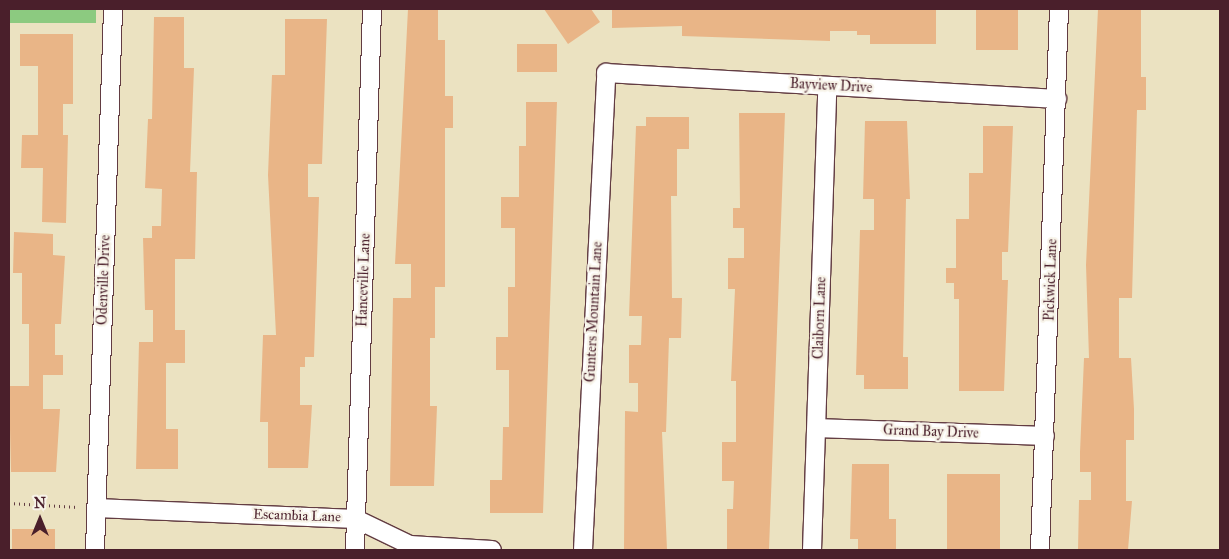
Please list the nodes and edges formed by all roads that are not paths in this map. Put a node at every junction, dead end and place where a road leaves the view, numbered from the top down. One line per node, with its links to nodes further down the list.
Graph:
1 (113, 9): 9 (street, Odenville Drive)
2 (372, 9): 10 (street, Hanceville Lane)
3 (1059, 9): 6 (street, Pickwick Lane)
4 (606, 73): 5 (street, Bayview Drive); 14 (street, Gunters Mountain Lane)
5 (827, 86): 6 (street, Bayview Drive); 7 (street, Claiborn Lane)
6 (1057, 99): 8 (street, Pickwick Lane)
7 (817, 428): 8 (street, Grand Bay Drive); 15 (street, Claiborn Lane)
8 (1046, 436): 16 (street, Pickwick Lane)
9 (96, 508): 10 (street, Escambia Lane); 11 (street, Odenville Drive)
10 (356, 519): 12 (street, Hanceville Lane); 13 (street, Escambia Lane)
11 (95, 550)
12 (355, 550)
13 (492, 550)
14 (583, 550)
15 (812, 550)
16 (1040, 550)

